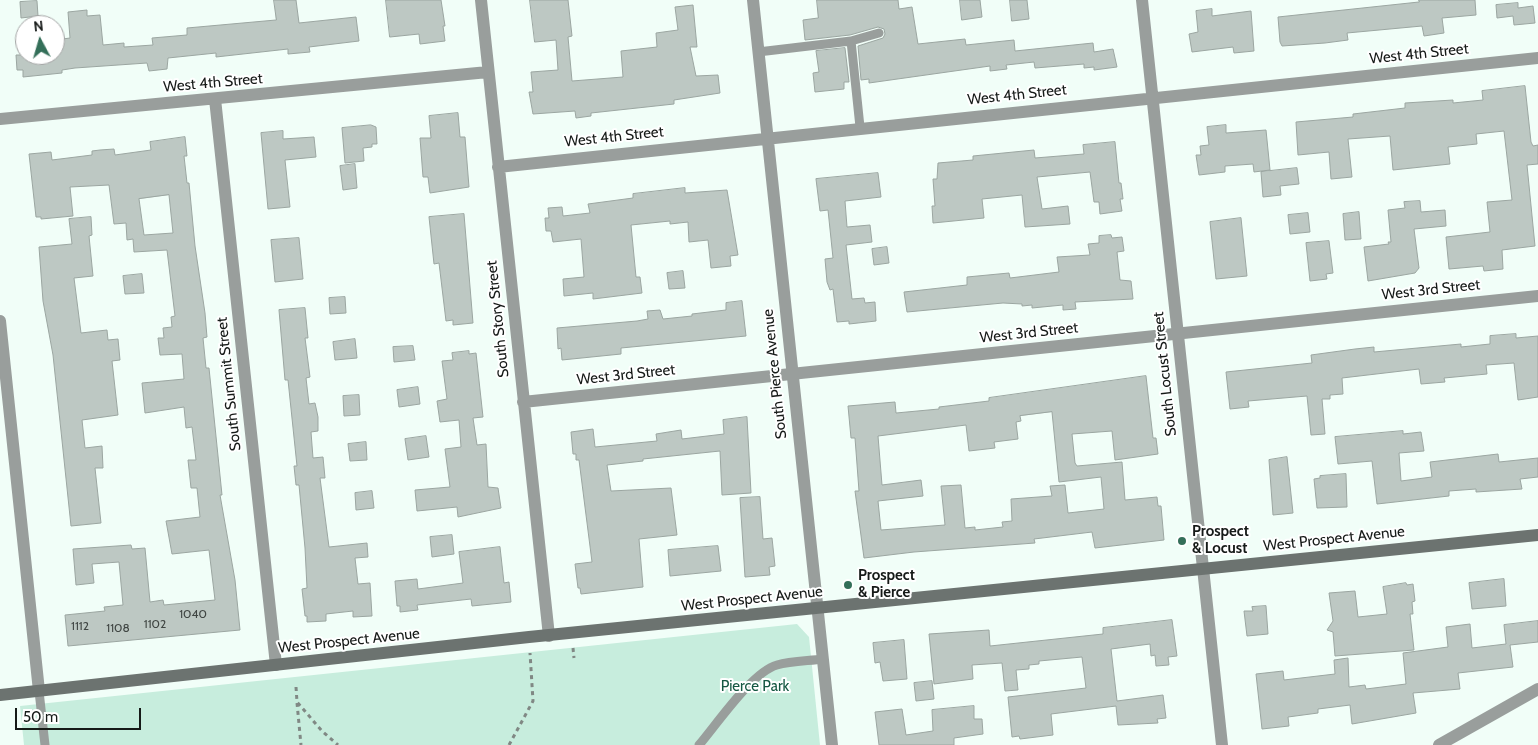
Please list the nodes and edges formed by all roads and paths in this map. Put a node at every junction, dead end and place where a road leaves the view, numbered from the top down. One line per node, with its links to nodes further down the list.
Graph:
1 (481, 0): 8 (street, South Story Street)
2 (753, 0): 6 (street, South Pierce Avenue)
3 (1142, 0): 9 (street, South Locust Street)
4 (879, 33): 5 (lane)
5 (851, 41): 6 (lane); 12 (lane)
6 (758, 52): 13 (street, South Pierce Avenue)
7 (1538, 58): 9 (street, West 4th Street)
8 (488, 72): 10 (street, West 4th Street); 14 (street, South Story Street)
9 (1153, 98): 12 (street, West 4th Street); 17 (street, South Locust Street)
10 (216, 99): 11 (street, West 4th Street); 28 (street, South Summit Street)
11 (0, 119)
12 (860, 127): 13 (street, West 4th Street)
13 (767, 137): 14 (street, West 4th Street); 18 (street, South Pierce Avenue)
14 (498, 166): 19 (street, South Story Street)
15 (1538, 296): 17 (street, West 3rd Street)
16 (0, 320): 31 (street)
17 (1177, 333): 18 (street, West 3rd Street); 21 (street, South Locust Street)
18 (792, 374): 19 (street, West 3rd Street); 22 (street, South Pierce Avenue)
19 (523, 402): 23 (street, South Story Street)
20 (1538, 534): 21 (main road, West Prospect Avenue)
21 (1203, 568): 22 (main road, West Prospect Avenue); 40 (street, South Locust Street)
22 (818, 609): 23 (main road, West Prospect Avenue); 27 (street, South Pierce Avenue)
23 (549, 636): 28 (main road, West Prospect Avenue)
24 (573, 648): 26 (path)
25 (530, 653): 37 (path)
26 (574, 658)
27 (823, 659): 38 (lane); 39 (street, South Pierce Avenue)
28 (276, 665): 31 (main road, West Prospect Avenue)
29 (296, 687): 33 (path)
30 (1538, 689): 41 (street)
31 (39, 691): 32 (main road, West Prospect Avenue); 34 (lane)
32 (0, 695)
33 (297, 702): 35 (path); 36 (path)
34 (45, 745)
35 (301, 745)
36 (338, 745)
37 (509, 745)
38 (699, 745)
39 (832, 745)
40 (1222, 745)
41 (1439, 745)

